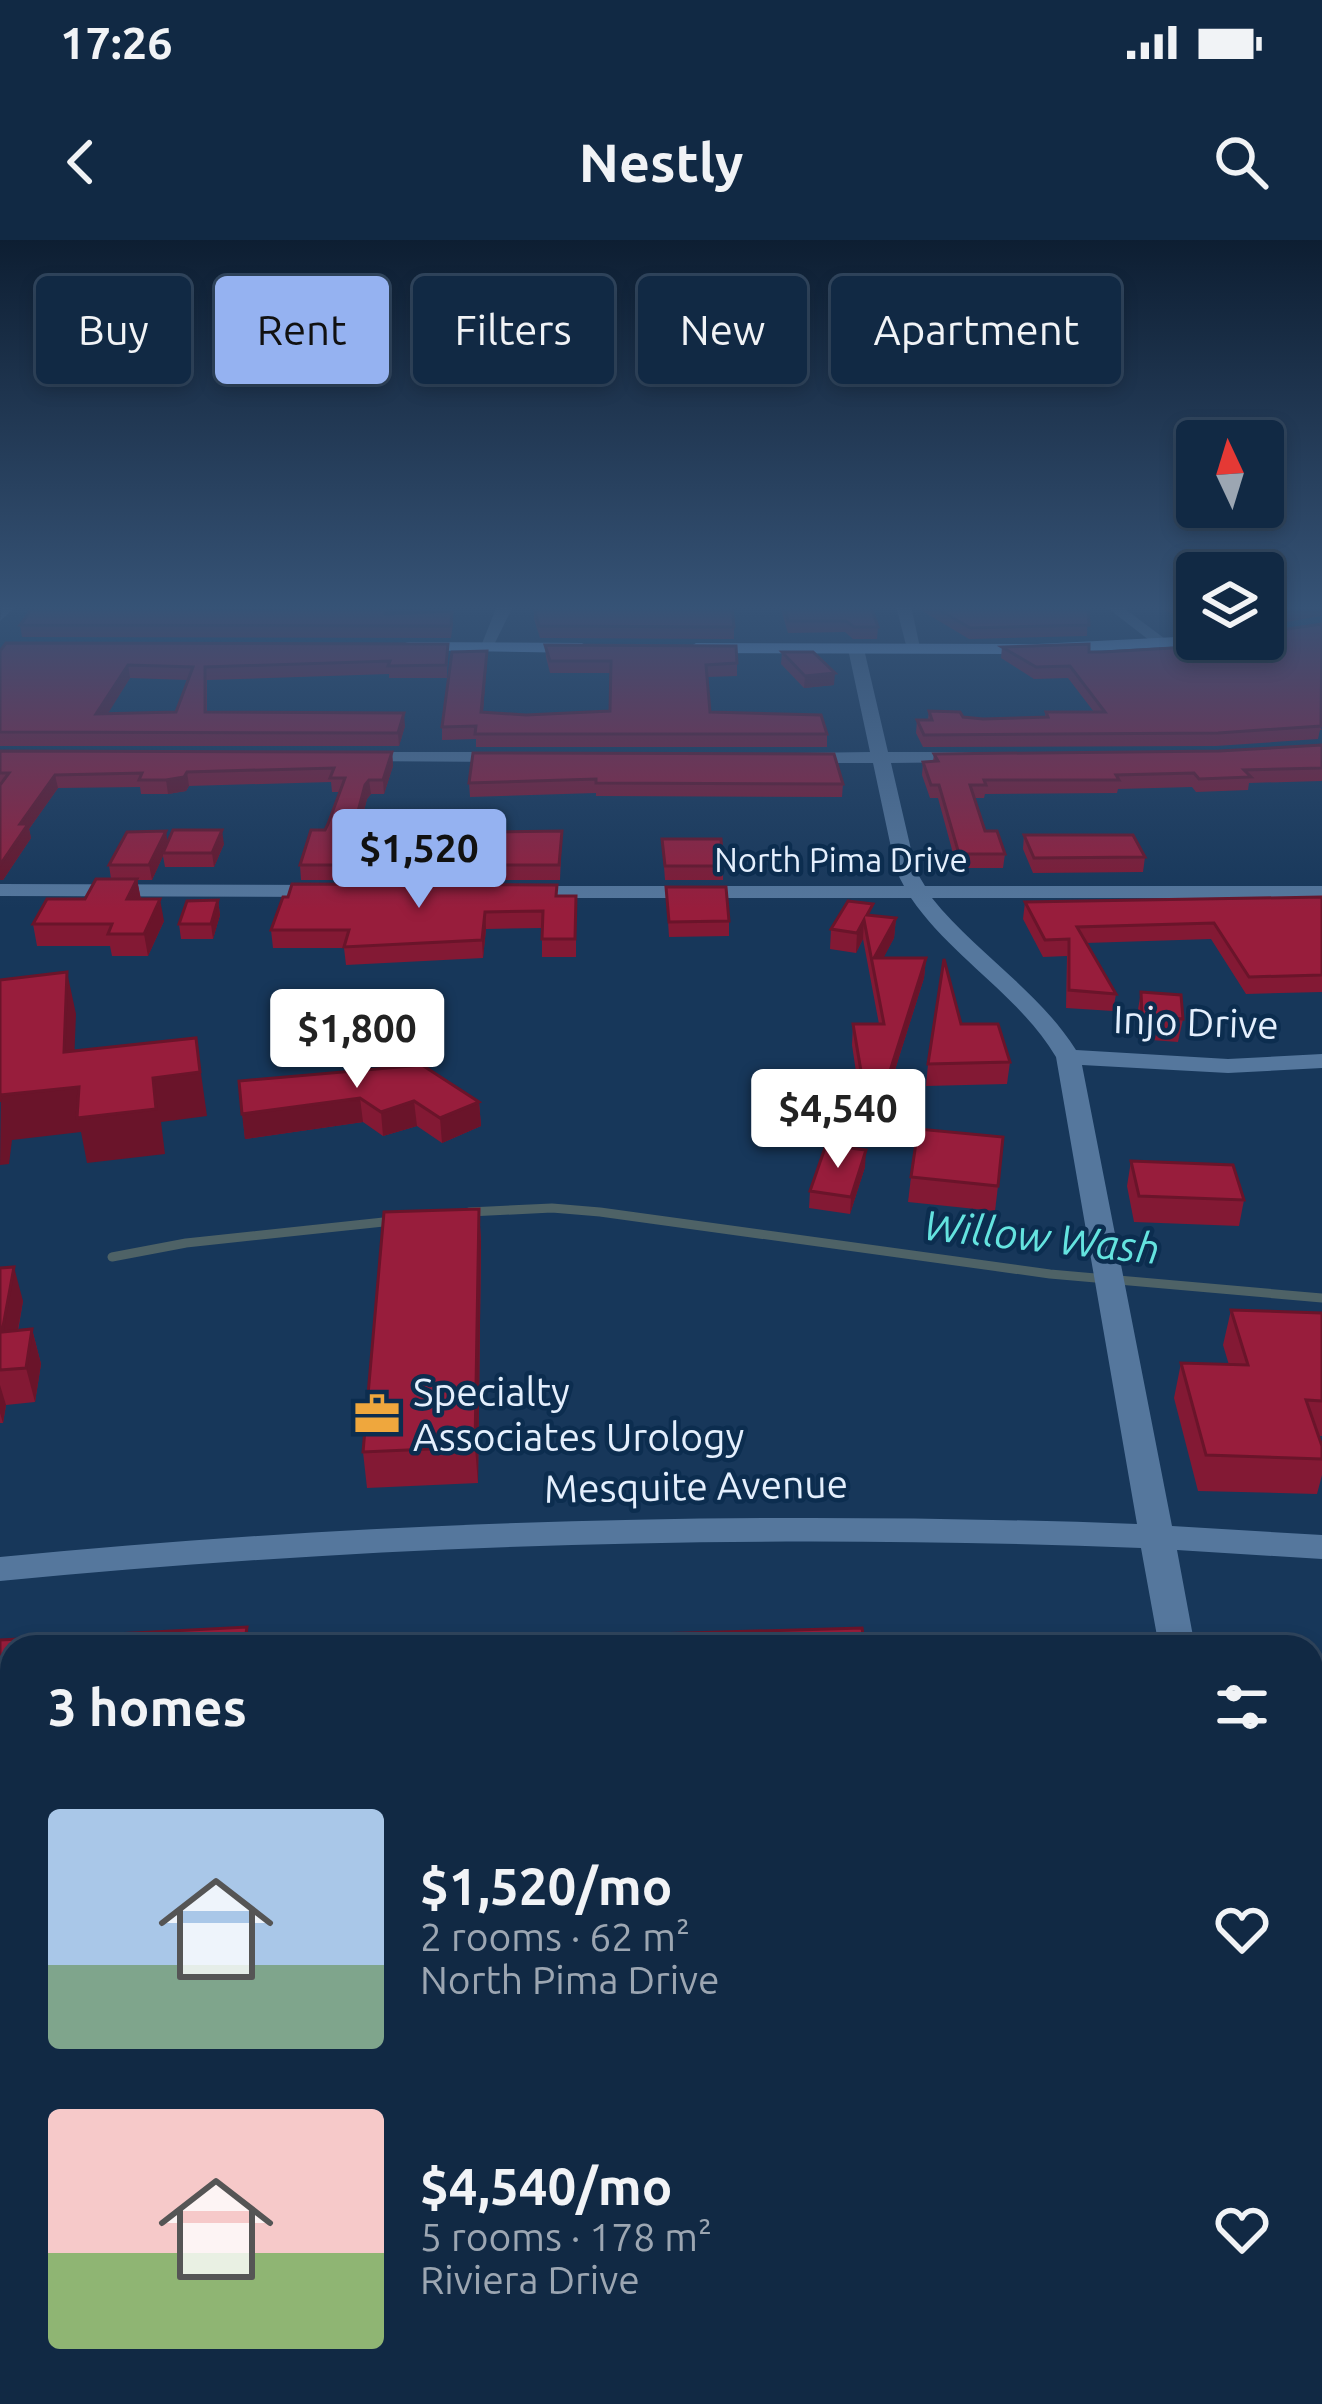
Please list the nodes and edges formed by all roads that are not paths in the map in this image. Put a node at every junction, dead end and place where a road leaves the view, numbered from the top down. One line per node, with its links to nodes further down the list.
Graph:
1 (869, 707): 6 (street)
2 (334, 757): 3 (street)
3 (524, 757)
4 (1001, 757): 6 (street)
5 (786, 758): 6 (street)
6 (881, 758): 11 (street)
7 (0, 890): 8 (street)
8 (352, 891)
9 (493, 892): 11 (street, North Pima Drive)
10 (1322, 892): 11 (street, North Pima Drive)
11 (916, 893): 12 (street)
12 (1068, 1057): 13 (street, Injo Drive); 14 (street)
13 (1322, 1061)
14 (1155, 1536): 15 (street, Mesquite Avenue); 16 (street, Mesquite Avenue); 17 (street)
15 (1322, 1547)
16 (0, 1569)
17 (1175, 1635)

